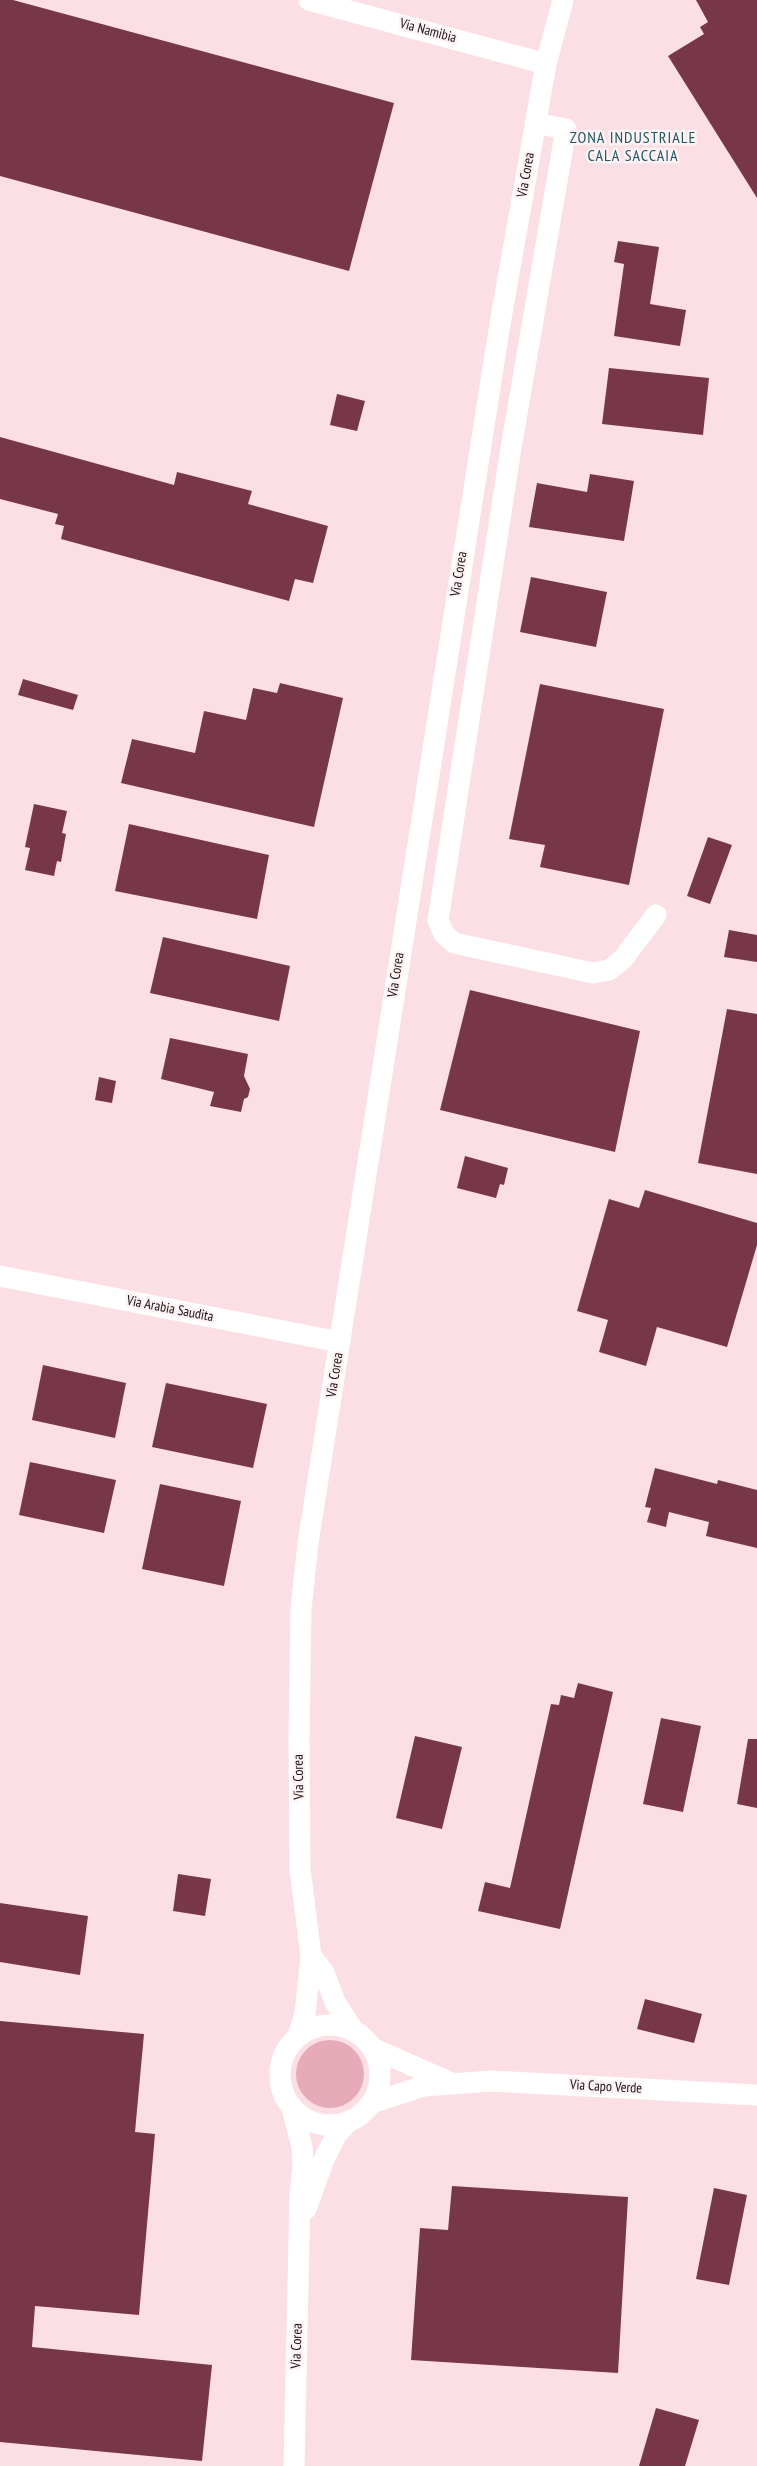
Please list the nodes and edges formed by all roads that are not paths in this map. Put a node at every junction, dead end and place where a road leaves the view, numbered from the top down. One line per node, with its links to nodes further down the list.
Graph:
1 (309, 0): 3 (street, Via Namibia)
2 (563, 0): 3 (street, Via Corea)
3 (546, 64): 4 (street, Via Corea)
4 (535, 123): 5 (street, Via Corea); 6 (street)
5 (510, 262): 6 (street); 7 (street, Via Corea)
6 (542, 268): 8 (street)
7 (480, 443): 8 (street); 9 (street, Via Corea)
8 (511, 448): 10 (street)
9 (460, 568): 10 (street); 11 (street, Via Corea)
10 (492, 573): 12 (street)
11 (410, 886): 12 (street); 15 (street, Via Corea)
12 (444, 890): 13 (street)
13 (656, 915)
14 (0, 1276): 15 (street, Via Arabia Saudita)
15 (340, 1342): 16 (street, Via Corea)
16 (311, 1956): 17 (street); 18 (street)
17 (353, 2030): 18 (street); 19 (street)
18 (298, 2036): 23 (street)
19 (372, 2048): 20 (street); 22 (street)
20 (454, 2084): 21 (street, Via Capo Verde); 22 (street, Via Capo Verde)
21 (757, 2095)
22 (371, 2103): 24 (street)
23 (292, 2108): 24 (street); 25 (street, Via Corea)
24 (349, 2121): 25 (street)
25 (300, 2225): 26 (street, Via Corea)
26 (294, 2466)

